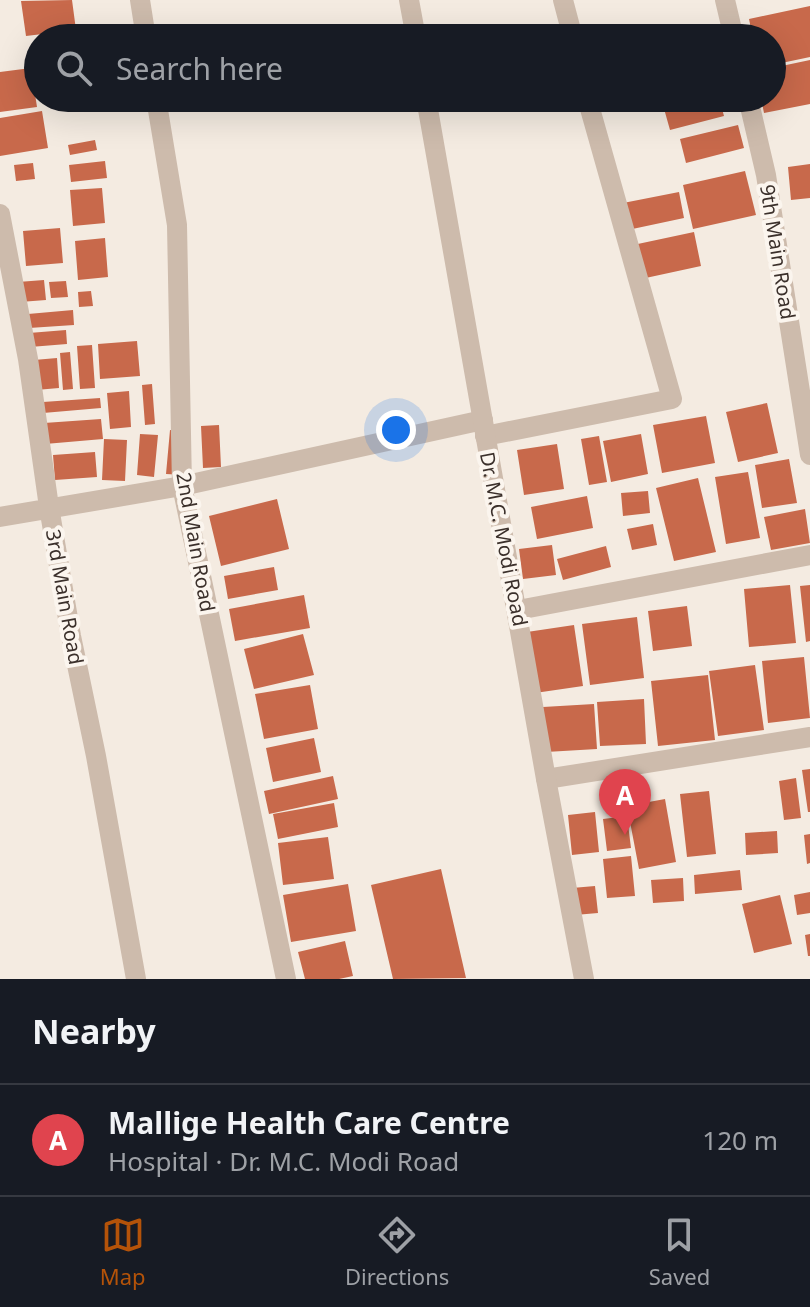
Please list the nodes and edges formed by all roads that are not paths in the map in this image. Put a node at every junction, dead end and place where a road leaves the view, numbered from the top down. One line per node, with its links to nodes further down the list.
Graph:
1 (140, 0): 5 (street)
2 (409, 0): 6 (street)
3 (563, 0): 7 (street)
4 (725, 0): 8 (street)
5 (144, 24)
6 (413, 24)
7 (569, 24)
8 (731, 24)
9 (158, 112): 16 (street, 2nd Main Road)
10 (428, 112): 14 (street, Dr. M.C. Modi Road)
11 (591, 112): 14 (street)
12 (751, 112): 15 (street, 9th Main Road)
13 (0, 214): 17 (street, 3rd Main Road)
14 (484, 428): 16 (street); 20 (street, Dr. M.C. Modi Road)
15 (810, 455)
16 (182, 486): 17 (street); 24 (street, 2nd Main Road)
17 (49, 507): 18 (street); 23 (street, 3rd Main Road)
18 (0, 517)
19 (810, 555): 20 (street)
20 (518, 610): 22 (street, Dr. M.C. Modi Road)
21 (810, 737): 22 (street)
22 (546, 779): 25 (street, Dr. M.C. Modi Road)
23 (136, 979)
24 (286, 979)
25 (584, 979)

